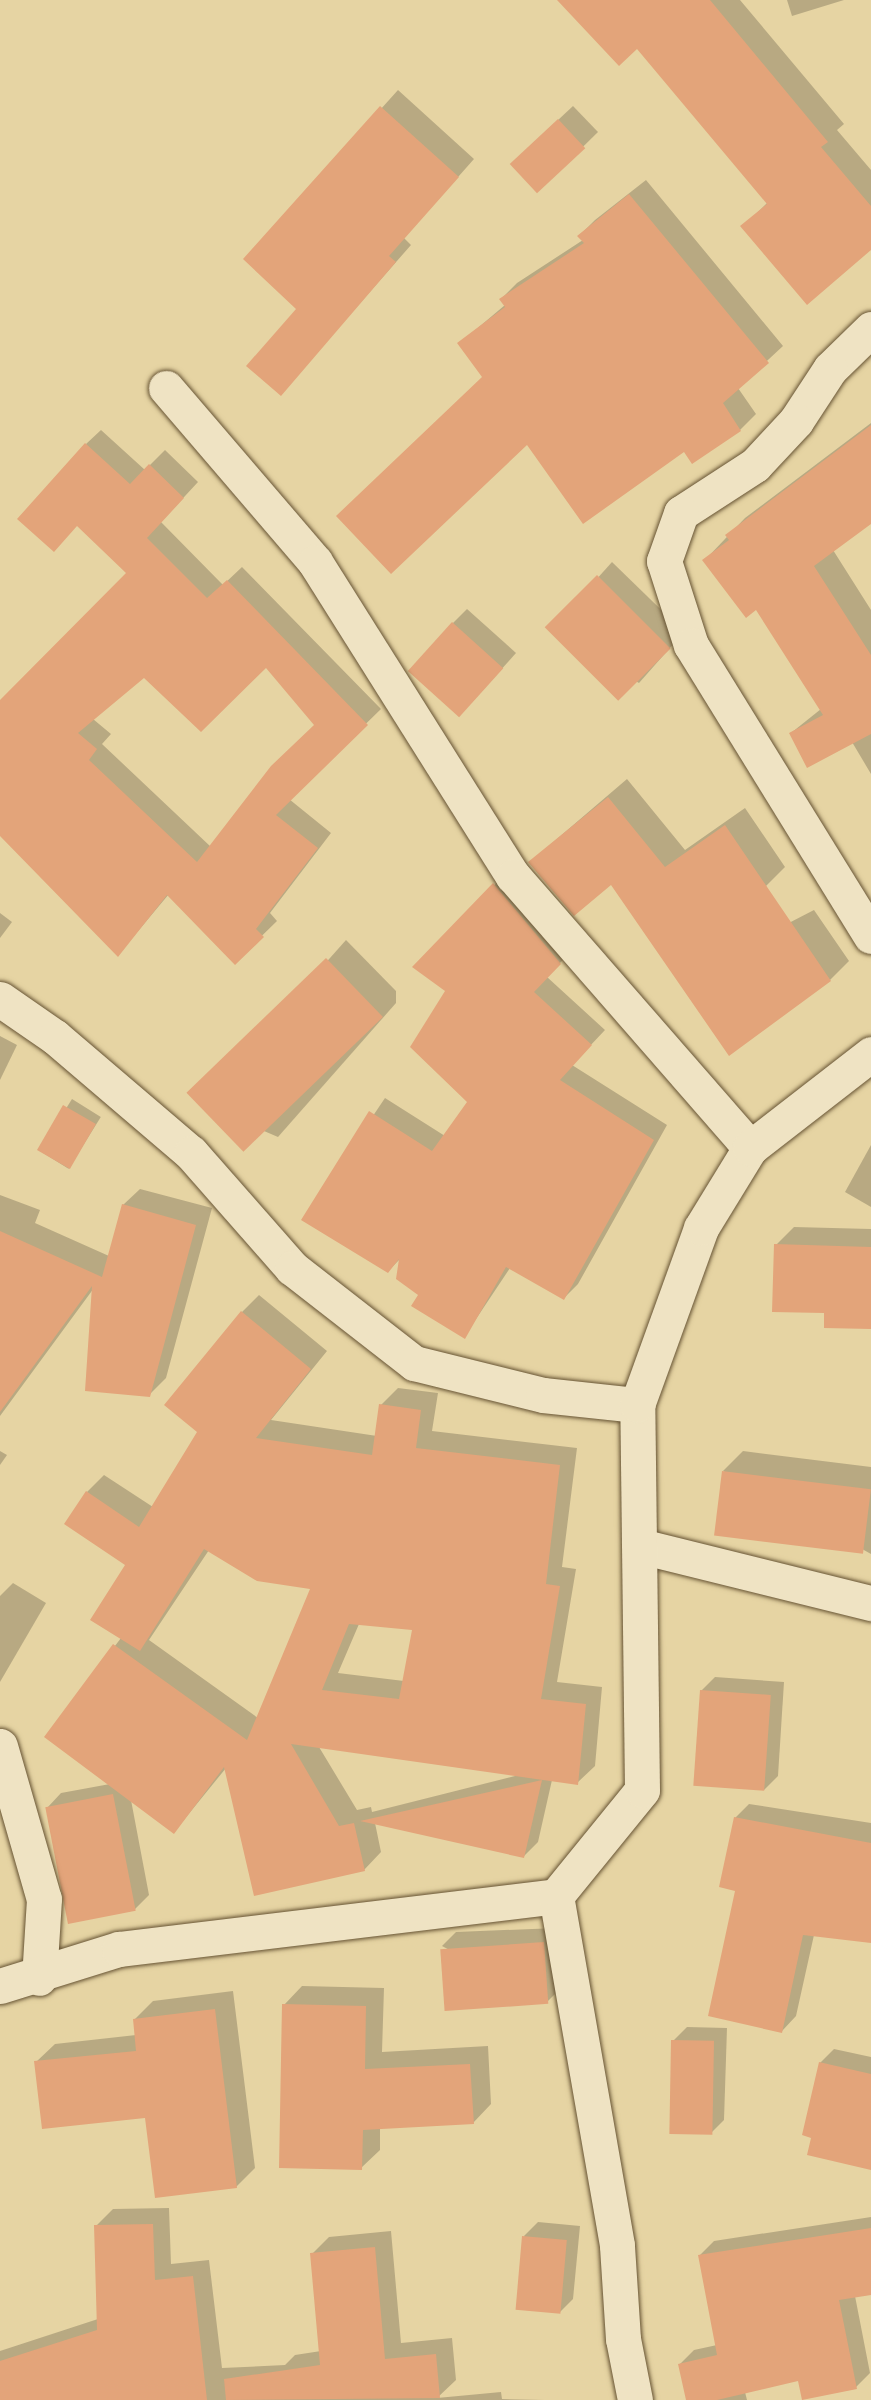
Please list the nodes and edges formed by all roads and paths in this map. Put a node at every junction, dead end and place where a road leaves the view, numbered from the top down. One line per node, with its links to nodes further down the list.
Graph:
1 (871, 329): 3 (street)
2 (166, 388): 6 (street)
3 (871, 936)
4 (0, 999): 7 (street)
5 (871, 1054): 6 (street)
6 (750, 1148): 7 (street)
7 (637, 1405): 8 (street)
8 (640, 1546): 9 (street); 11 (street)
9 (871, 1603)
10 (0, 1746): 12 (street)
11 (556, 1896): 12 (street); 14 (street)
12 (40, 1978): 13 (street)
13 (0, 1986)
14 (635, 2400)

